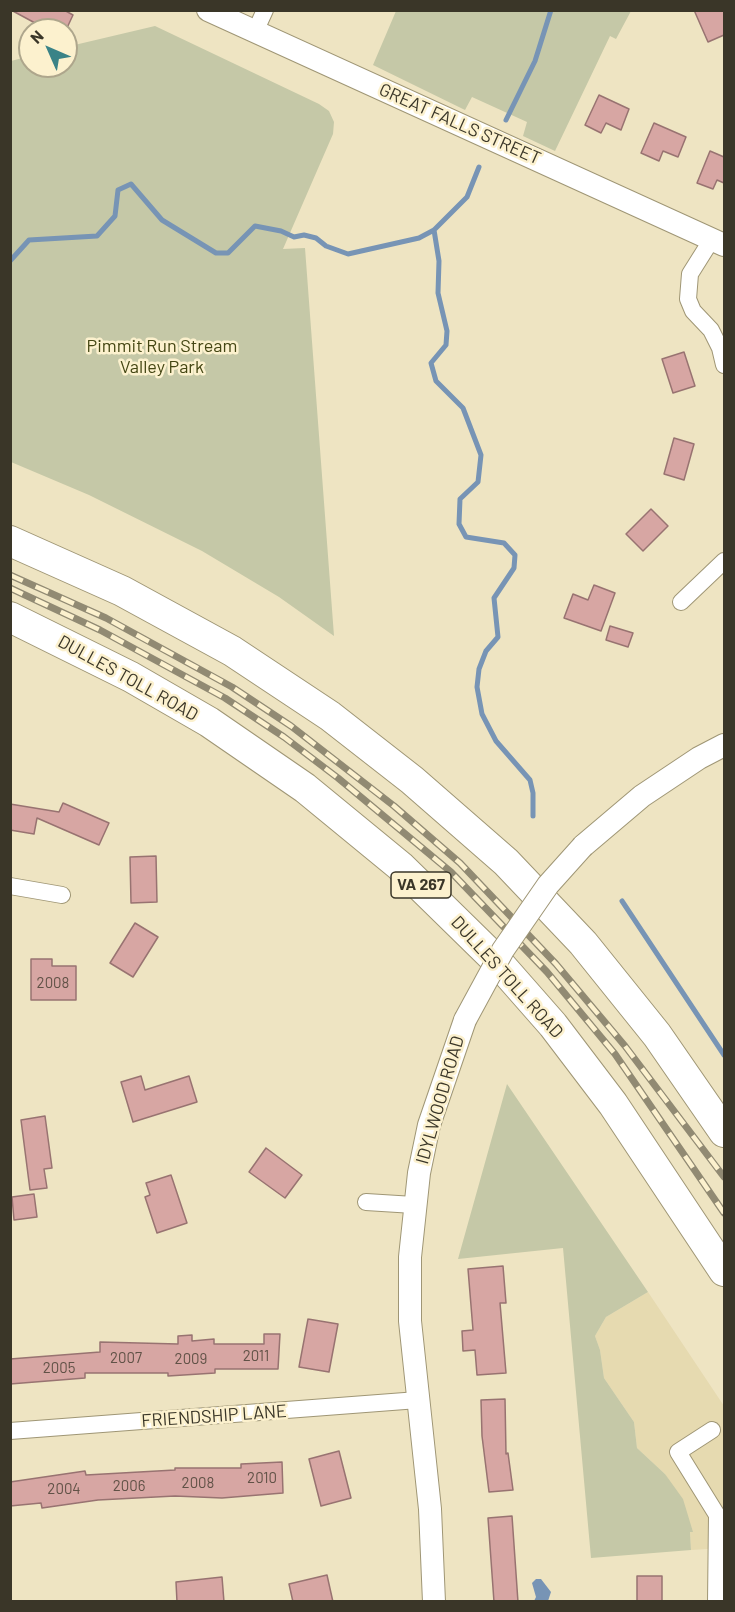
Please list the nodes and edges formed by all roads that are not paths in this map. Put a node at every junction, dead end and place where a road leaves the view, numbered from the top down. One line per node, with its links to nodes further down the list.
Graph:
1 (208, 10): 3 (main road, GREAT FALLS STREET)
2 (265, 10): 3 (street)
3 (255, 32): 4 (main road, GREAT FALLS STREET)
4 (718, 242): 5 (street, GREAT FALLS STREET)
5 (724, 365)
6 (10, 541): 13 (highway)
7 (724, 561): 8 (street)
8 (681, 602)
9 (10, 617): 16 (highway, DULLES TOLL ROAD / VA 267)
10 (724, 745): 15 (main road, IDYLWOOD ROAD, bridge)
11 (10, 886): 12 (street)
12 (62, 895)
13 (724, 1132)
14 (366, 1202): 15 (street)
15 (414, 1205): 17 (main road, IDYLWOOD ROAD)
16 (724, 1271)
17 (418, 1400): 19 (street, FRIENDSHIP LANE); 20 (main road, IDYLWOOD ROAD)
18 (712, 1430): 21 (street)
19 (10, 1431)
20 (434, 1602)
21 (716, 1602)

